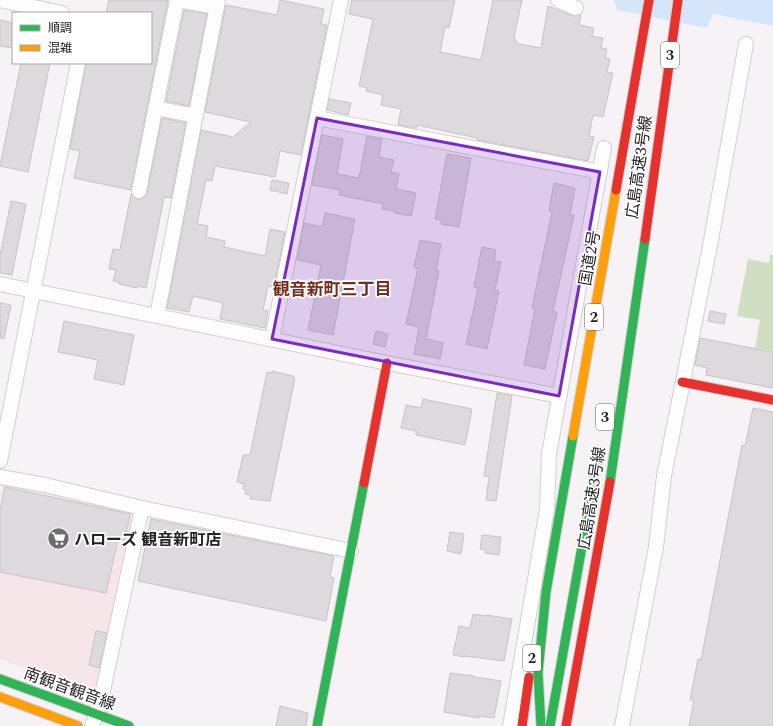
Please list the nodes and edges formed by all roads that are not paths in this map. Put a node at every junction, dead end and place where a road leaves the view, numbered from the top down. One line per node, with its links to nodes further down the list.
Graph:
1 (0, 0): 9 (street)
2 (178, 0): 7 (street); 12 (street)
3 (341, 0): 15 (street)
4 (558, 0): 8 (street)
5 (648, 0): 33 (main road, 国道2号 / 2)
6 (678, 0): 13 (main road, 3)
7 (218, 4): 14 (street)
8 (576, 8)
9 (57, 12)
10 (746, 44): 25 (street)
11 (78, 64): 21 (street)
12 (156, 108): 14 (street); 18 (street)
13 (661, 109): 19 (main road, 広島高速3号線 / 3); 44 (main road, 広島高速3号線 / 3)
14 (196, 116): 22 (street)
15 (317, 118): 17 (street); 23 (street)
16 (604, 148): 17 (street)
17 (600, 172): 26 (street)
18 (139, 191)
19 (630, 279)
20 (0, 284): 21 (street)
21 (33, 291): 22 (street); 29 (street)
22 (157, 316): 23 (street)
23 (272, 339): 24 (street)
24 (387, 362): 26 (street); 32 (main road)
25 (682, 382): 27 (main road); 45 (street)
26 (559, 396): 40 (street)
27 (773, 400)
28 (601, 442): 43 (main road, 広島高速3号線 / 3)
29 (0, 461)
30 (0, 477): 31 (street)
31 (142, 508): 32 (street); 36 (street)
32 (351, 551): 39 (main road)
33 (546, 592): 41 (main road, 国道2号 / 2); 42 (main road, 国道2号 / 2)
34 (0, 679): 36 (main road, 南観音観音線)
35 (0, 697): 37 (main road, 南観音観音線)
36 (94, 720): 38 (main road, 南観音観音線)
37 (78, 726)
38 (129, 726)
39 (317, 726)
40 (510, 726)
41 (522, 726)
42 (541, 726)
43 (550, 726)
44 (566, 726)
45 (622, 726)

